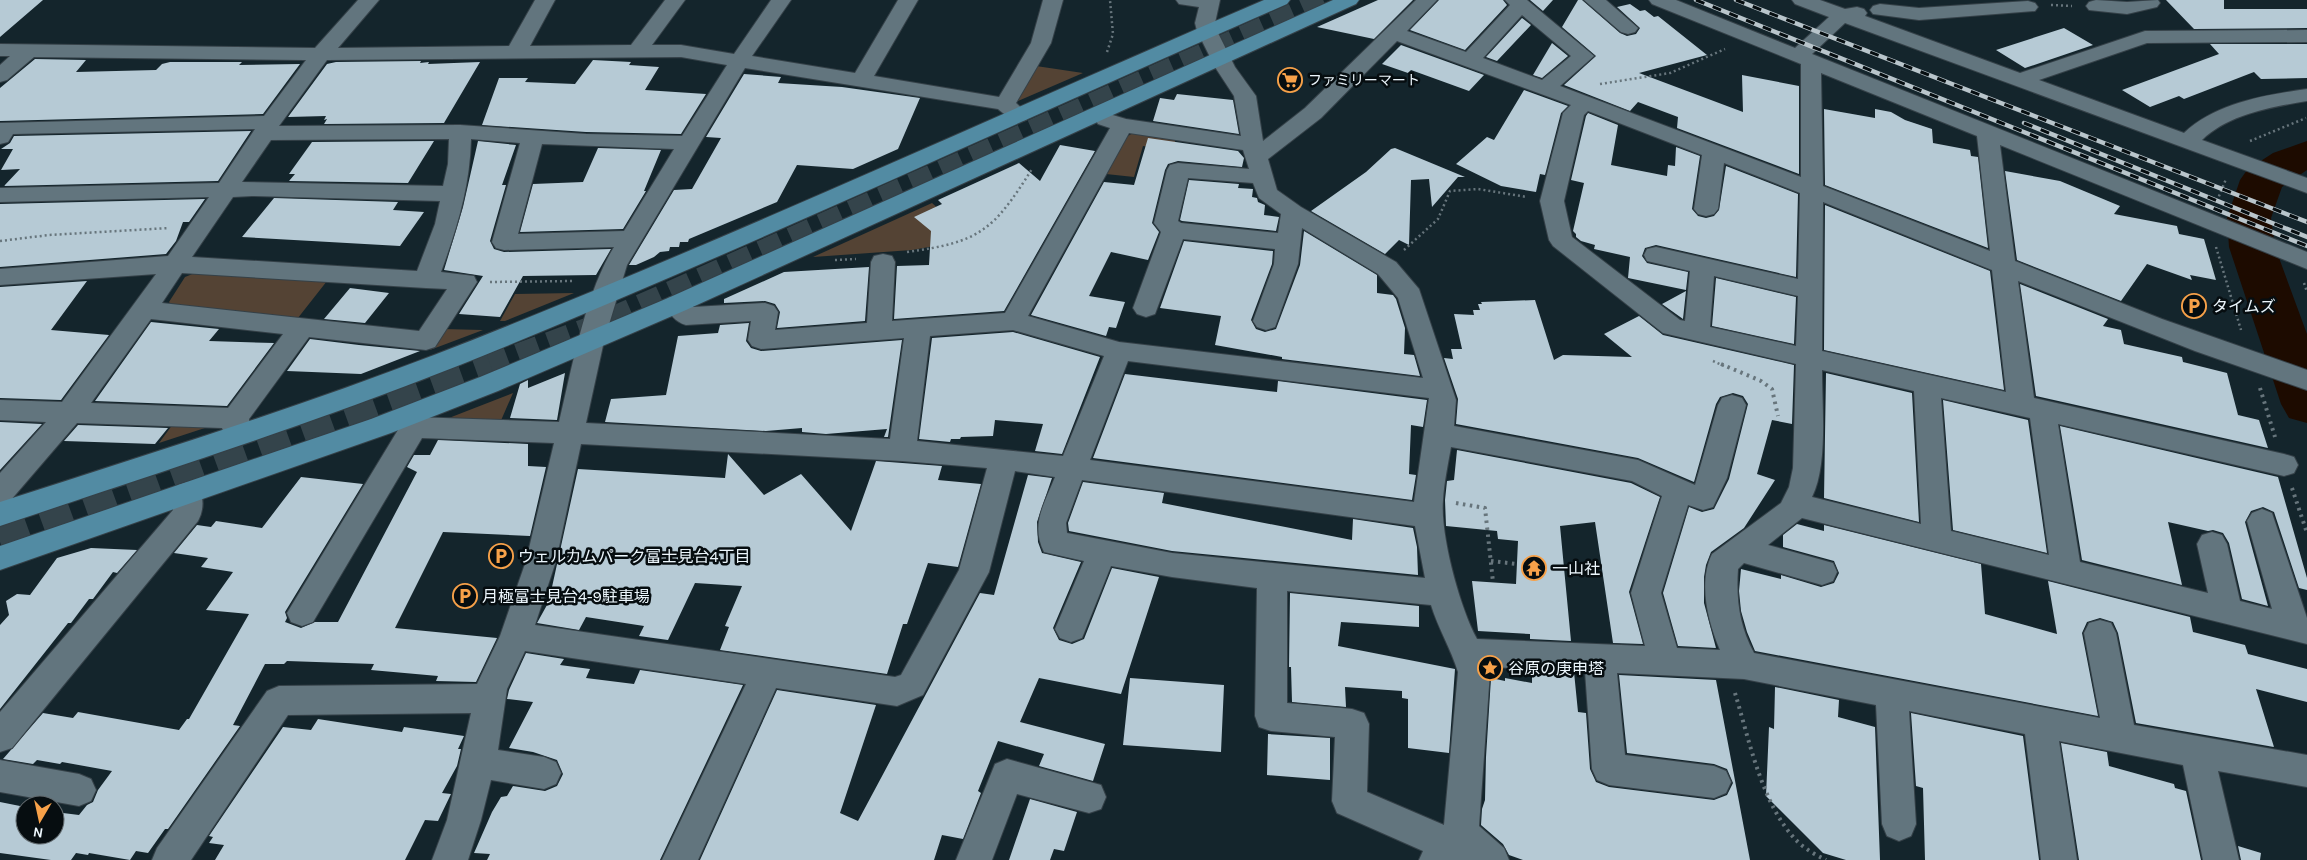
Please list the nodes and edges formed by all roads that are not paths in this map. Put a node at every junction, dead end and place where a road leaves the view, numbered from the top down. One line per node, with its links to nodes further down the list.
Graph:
1 (369, 0): 30 (street)
2 (545, 0): 29 (street)
3 (675, 0): 27 (street)
4 (781, 0): 34 (street)
5 (908, 0): 37 (street)
6 (1053, 0): 41 (street)
7 (1280, 0): 22 (main road)
8 (1349, 0): 31 (main road)
9 (1428, 0): 23 (street)
10 (1594, 0): 21 (street)
11 (1660, 0): 32 (street)
12 (1802, 0): 20 (street)
13 (1202, 1): 22 (street)
14 (1518, 3): 33 (street); 38 (street)
15 (2093, 3): 16 (street); 25 (street)
16 (2150, 3)
17 (1877, 5): 18 (street); 20 (street)
18 (1974, 5): 19 (street)
19 (2028, 7)
20 (1841, 16): 32 (street); 36 (street)
21 (1628, 28)
22 (1207, 31): 31 (street); 41 (main road)
23 (1396, 33): 33 (street); 52 (street)
24 (2307, 36): 25 (street)
25 (2123, 44): 36 (street)
26 (0, 50): 28 (street)
27 (638, 50): 29 (street); 34 (street)
28 (28, 51): 30 (street); 35 (street)
29 (517, 51): 30 (street)
30 (321, 54): 44 (street)
31 (1220, 58): 42 (main road); 52 (street)
32 (1805, 58): 45 (street); 55 (street)
33 (1470, 60): 38 (street)
34 (739, 61): 37 (street); 50 (street)
35 (0, 76)
36 (2019, 80): 49 (street)
37 (862, 81): 41 (street)
38 (1545, 88): 40 (street)
39 (2307, 95): 49 (street)
40 (1576, 99): 51 (street); 81 (street)
41 (1011, 109): 71 (main road)
42 (1098, 113): 43 (street); 73 (main road)
43 (1122, 125): 52 (street); 76 (street)
44 (267, 127): 46 (street); 48 (street); 54 (street)
45 (1987, 131): 65 (street); 68 (street)
46 (460, 132): 47 (street); 56 (street)
47 (533, 137): 50 (street); 61 (street)
48 (0, 138)
49 (2187, 142): 53 (street)
50 (690, 143): 61 (street)
51 (1714, 152): 55 (street); 58 (street)
52 (1257, 160): 59 (street); 60 (street)
53 (2307, 186)
54 (226, 189): 56 (street); 57 (street); 66 (street)
55 (1812, 190): 68 (street); 72 (street)
56 (453, 194): 70 (street)
57 (0, 195)
58 (1706, 209)
59 (1293, 212): 62 (street); 87 (street)
60 (1174, 230): 62 (street); 74 (street)
61 (631, 239): 71 (street)
62 (1288, 242): 77 (street)
63 (1656, 255): 67 (street)
64 (881, 258): 80 (street)
65 (2301, 259)
66 (175, 264): 69 (street); 70 (street); 75 (street)
67 (1703, 265): 72 (street); 81 (street)
68 (2003, 266): 85 (street); 89 (street)
69 (0, 277)
70 (426, 280): 79 (street)
71 (608, 288): 82 (street); 93 (main road)
72 (1810, 290): 84 (street)
73 (677, 304): 80 (street); 82 (main road)
74 (1146, 308)
75 (144, 310): 79 (street); 91 (street)
76 (1013, 321): 78 (street); 83 (street)
77 (1266, 322)
78 (918, 328): 80 (street); 96 (street)
79 (301, 329): 93 (street)
80 (879, 331)
81 (1697, 332): 84 (street)
82 (591, 342): 92 (main road); 94 (street)
83 (1119, 351): 87 (street); 99 (street)
84 (1809, 358): 86 (street); 103 (street)
85 (2307, 380)
86 (1928, 384): 89 (street); 107 (street)
87 (1440, 390): 95 (street)
88 (1732, 405): 100 (street)
89 (2032, 408): 98 (street); 113 (street)
90 (0, 410): 91 (street)
91 (70, 412): 93 (street); 101 (street)
92 (411, 421): 94 (street); 102 (main road); 117 (street)
93 (236, 426): 105 (main road)
94 (570, 433): 96 (street); 121 (street)
95 (1440, 434): 100 (street); 104 (street)
96 (902, 450): 97 (street)
97 (1004, 460): 99 (street); 126 (street)
98 (2284, 465)
99 (1073, 468): 104 (street); 110 (street)
100 (1678, 491): 124 (street)
101 (0, 492)
102 (188, 493): 111 (main road); 130 (street)
103 (1796, 505): 107 (street); 109 (street)
104 (1428, 507): 115 (street)
105 (0, 514)
106 (2262, 522): 119 (street)
107 (1937, 540): 113 (street)
108 (2212, 544): 116 (street)
109 (1740, 550): 112 (street); 125 (street)
110 (1102, 552): 114 (street); 118 (street)
111 (0, 558)
112 (1822, 572)
113 (2066, 572): 116 (street)
114 (1272, 578): 115 (street); 141 (street)
115 (1443, 592): 122 (street)
116 (2227, 611): 119 (street)
117 (302, 613)
118 (1071, 629)
119 (2300, 630)
120 (2100, 633): 131 (street)
121 (516, 636): 126 (street); 128 (street)
122 (1468, 652): 123 (street); 141 (street)
123 (1600, 657): 124 (street); 137 (street)
124 (1664, 660): 125 (street)
125 (1736, 664): 127 (street)
126 (767, 673): 144 (street)
127 (1892, 693): 129 (street); 140 (street)
128 (490, 698): 133 (street); 142 (street)
129 (2040, 722): 131 (street); 147 (street)
130 (0, 737)
131 (2120, 737): 132 (street)
132 (2197, 752): 134 (street); 148 (street)
133 (478, 762): 135 (street); 143 (street)
134 (2307, 771)
135 (544, 773)
136 (0, 776): 138 (street)
137 (1714, 782)
138 (79, 790)
139 (1089, 797): 145 (street)
140 (1899, 824)
141 (1450, 846): 146 (street)
142 (170, 860)
143 (450, 860)
144 (680, 860)
145 (974, 860)
146 (1491, 860)
147 (2059, 860)
148 (2221, 860)

